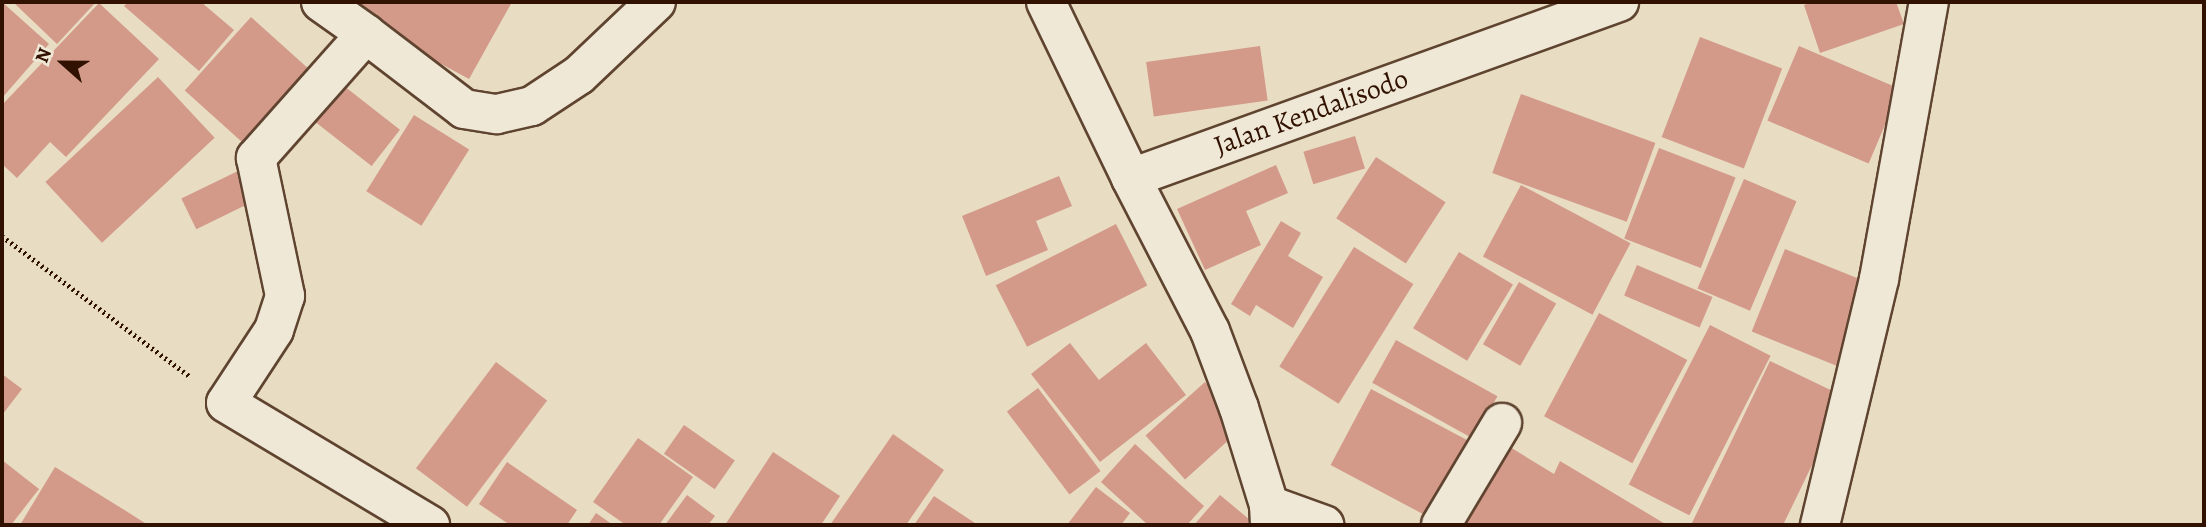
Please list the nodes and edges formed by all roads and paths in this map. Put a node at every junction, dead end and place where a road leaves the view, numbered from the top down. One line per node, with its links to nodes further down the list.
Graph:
1 (321, 2): 6 (street)
2 (656, 2): 6 (street)
3 (1046, 2): 7 (street)
4 (1619, 2): 7 (street, Jalan Kendalisodo)
5 (1929, 2): 15 (street)
6 (366, 34): 9 (street)
7 (1131, 178): 11 (street)
8 (2, 236): 9 (path)
9 (226, 403): 12 (street)
10 (1502, 423): 14 (street)
11 (1270, 515): 13 (street)
12 (430, 525)
13 (1324, 525)
14 (1441, 525)
15 (1820, 525)

